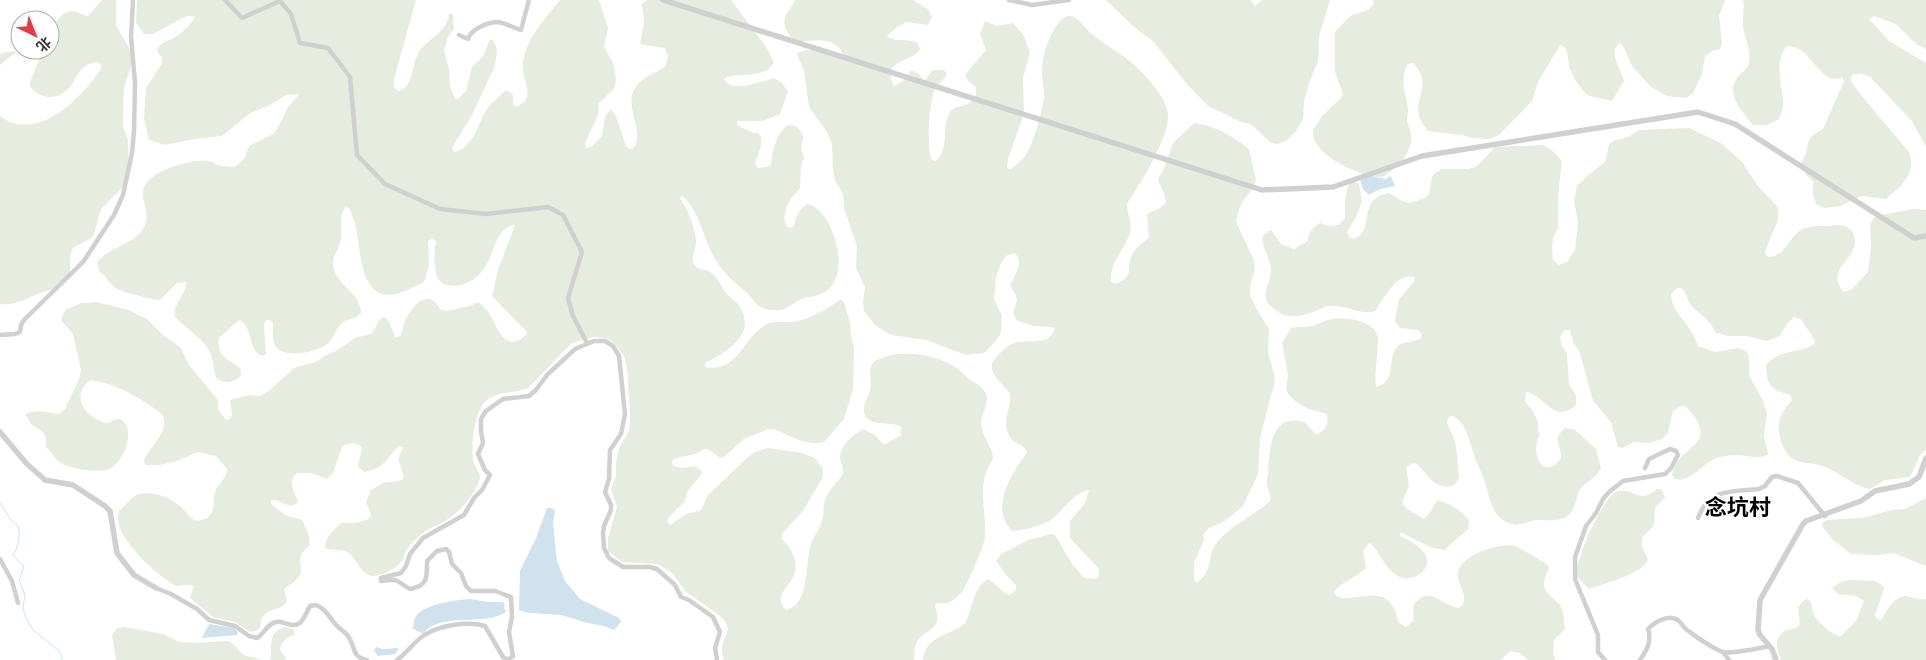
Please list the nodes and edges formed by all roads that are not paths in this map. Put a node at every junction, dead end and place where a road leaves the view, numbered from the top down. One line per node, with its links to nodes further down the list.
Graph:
1 (133, 0): 9 (street)
2 (225, 0): 10 (street)
3 (529, 0): 7 (street)
4 (663, 0): 8 (street)
5 (1009, 0): 6 (street)
6 (1069, 0)
7 (459, 35)
8 (1926, 236)
9 (0, 335)
10 (587, 343): 22 (street); 23 (street)
11 (0, 432): 17 (street)
12 (1926, 458): 14 (street)
13 (1645, 468): 24 (street)
14 (1825, 516): 15 (street); 19 (street)
15 (1698, 518)
16 (0, 558): 18 (street)
17 (156, 588): 21 (street)
18 (18, 603)
19 (1769, 646): 20 (street); 27 (street)
20 (1724, 652): 25 (street); 26 (street)
21 (367, 660)
22 (397, 660)
23 (717, 660)
24 (1605, 660)
25 (1640, 660)
26 (1729, 660)
27 (1776, 660)

